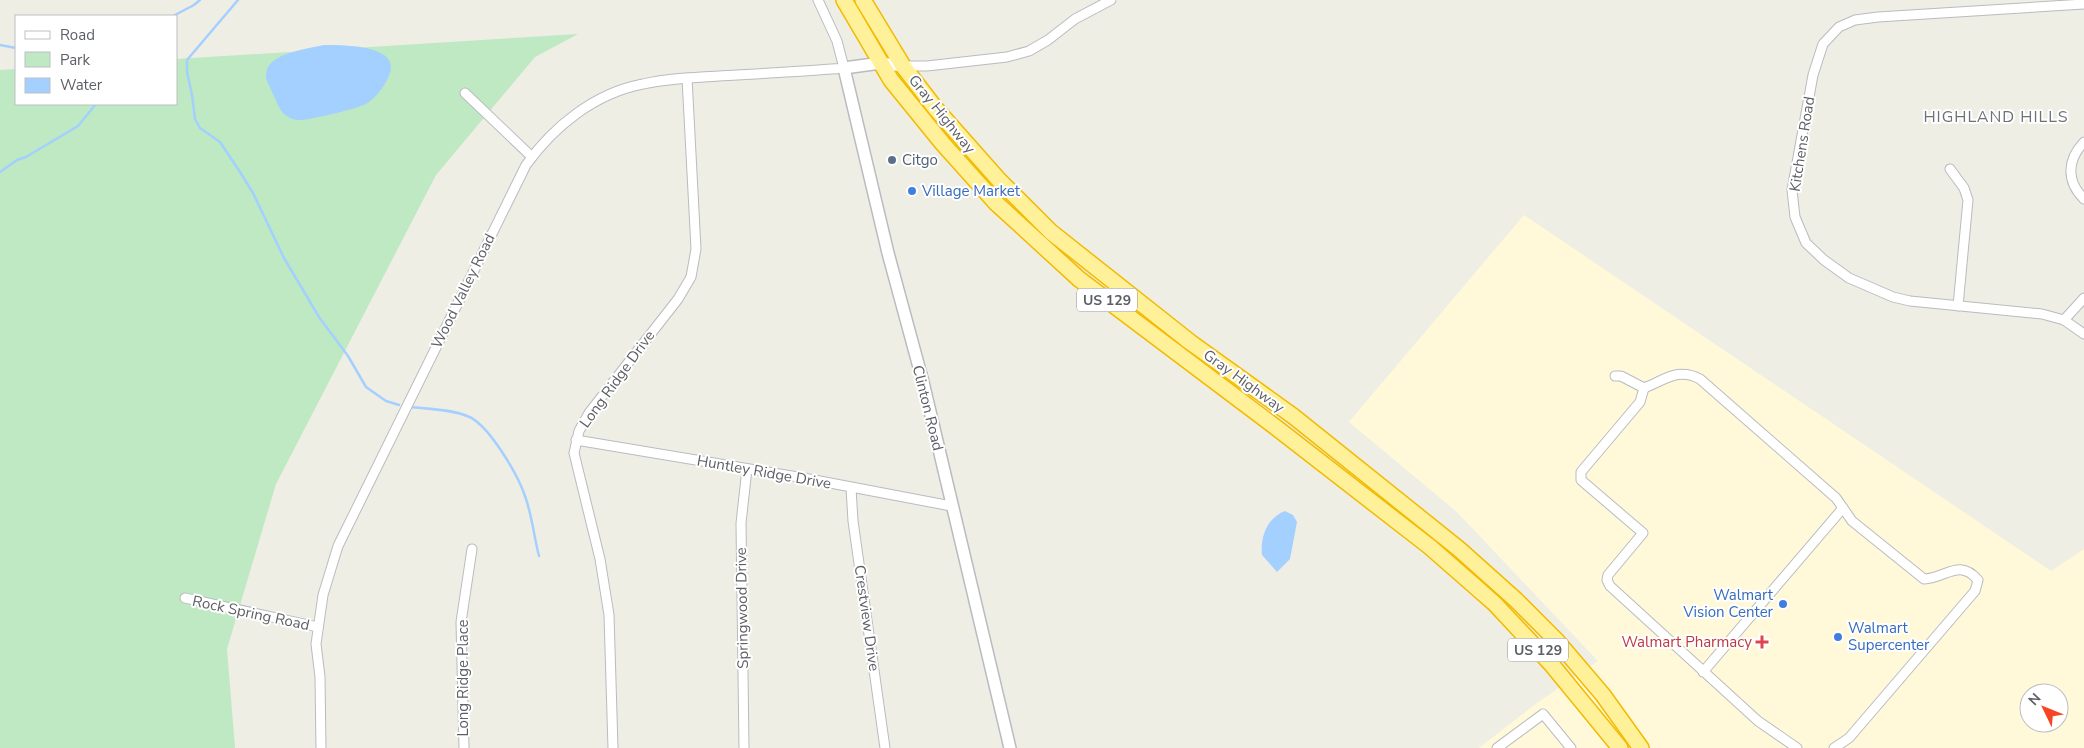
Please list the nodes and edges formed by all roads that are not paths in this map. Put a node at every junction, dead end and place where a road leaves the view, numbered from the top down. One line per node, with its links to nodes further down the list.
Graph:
1 (818, 0): 8 (street)
2 (844, 0): 6 (highway, Gray Highway / US 129)
3 (863, 0): 7 (highway, Gray Highway / US 129)
4 (1111, 0): 7 (street)
5 (2084, 4): 16 (street, Kitchens Road)
6 (881, 63): 7 (street); 8 (street); 38 (highway, Gray Highway / US 129)
7 (904, 66): 39 (highway, Gray Highway / US 129)
8 (844, 68): 9 (street, Wood Valley Road); 24 (street, Clinton Road)
9 (686, 78): 12 (street, Wood Valley Road); 21 (street, Long Ridge Drive)
10 (465, 93): 12 (street)
11 (2084, 142): 14 (street)
12 (532, 157): 28 (street, Wood Valley Road)
13 (1950, 169): 16 (street)
14 (2084, 199)
15 (2084, 298): 17 (street)
16 (1958, 306): 17 (street, Kitchens Road)
17 (2064, 320): 18 (street, Kitchens Road)
18 (2084, 334)
19 (1614, 376): 20 (street)
20 (1644, 388): 25 (street); 29 (street)
21 (576, 440): 22 (street, Huntley Ridge Drive); 32 (street, Long Ridge Drive)
22 (747, 469): 23 (street, Huntley Ridge Drive); 33 (street, Springwood Drive)
23 (851, 488): 24 (street, Huntley Ridge Drive); 34 (street, Crestview Drive)
24 (951, 506): 35 (street, Clinton Road)
25 (1843, 508): 29 (street); 41 (street)
26 (472, 549): 31 (street, Long Ridge Place)
27 (185, 598): 28 (street, Rock Spring Road)
28 (318, 627): 30 (street, Wood Valley Road)
29 (1703, 672): 40 (street)
30 (321, 748)
31 (464, 748)
32 (613, 748)
33 (744, 748)
34 (885, 748)
35 (1010, 748)
36 (1497, 748): 37 (street)
37 (1572, 748)
38 (1620, 748)
39 (1641, 748)
40 (1797, 748)
41 (1834, 748)

